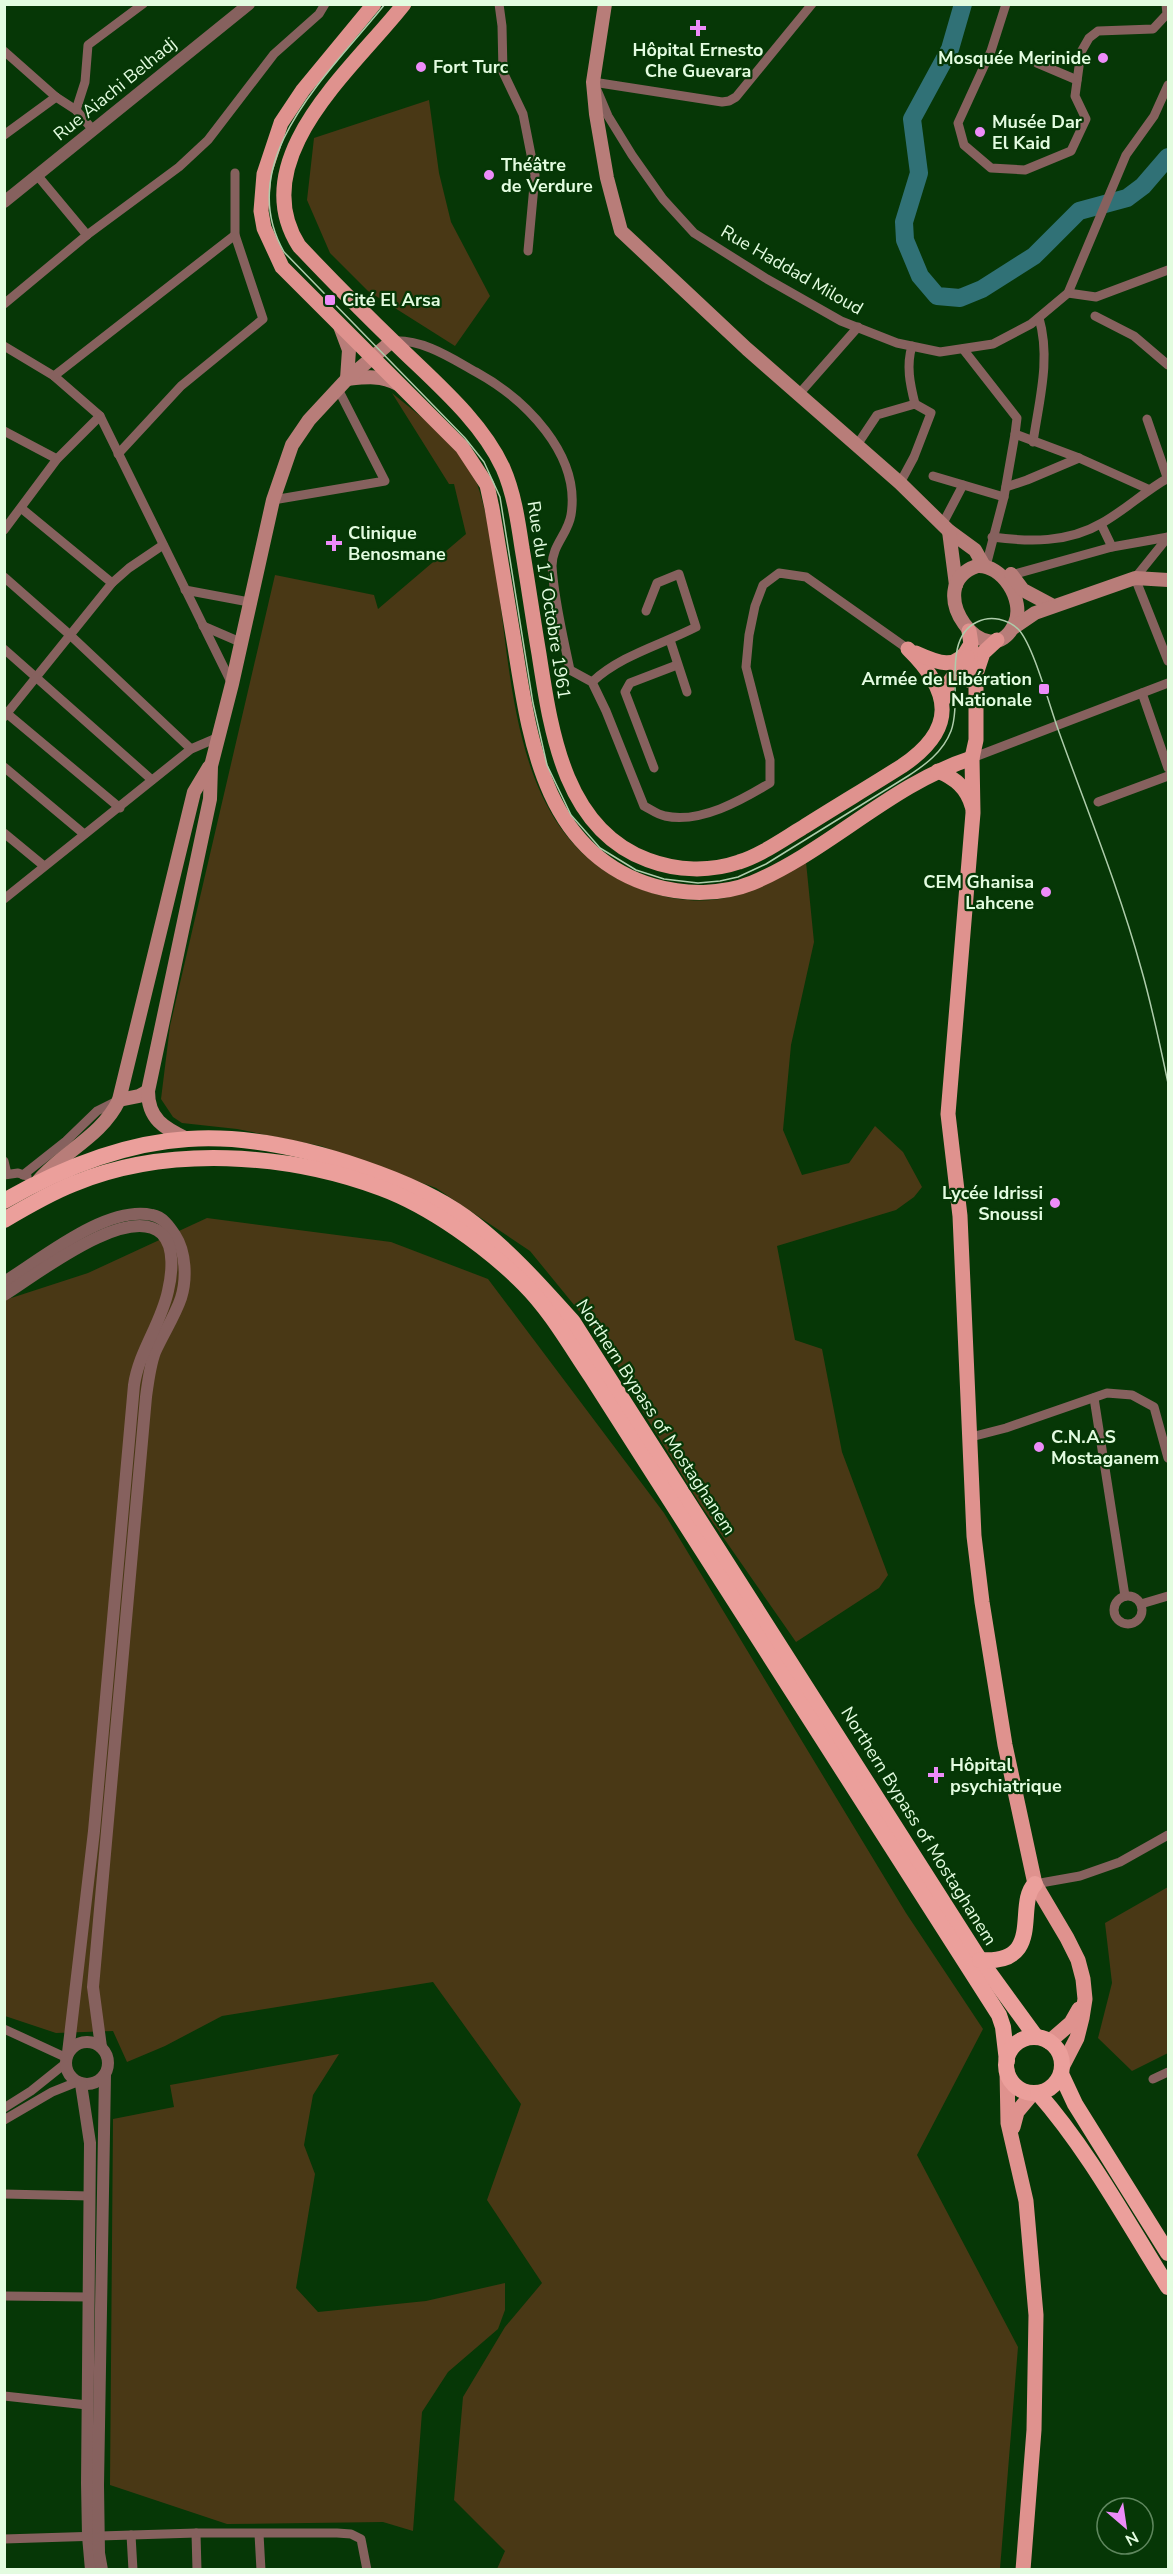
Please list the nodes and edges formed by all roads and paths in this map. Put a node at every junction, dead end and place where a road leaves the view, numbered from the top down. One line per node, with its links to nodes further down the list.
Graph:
1 (143, 4): 19 (street)
2 (249, 4): 20 (street, Rue Aiachi Belhadj)
3 (325, 4): 25 (street)
4 (398, 4): 12 (main road)
5 (404, 4): 12 (main road, Rue du 17 Octobre 1961)
6 (499, 4): 27 (street)
7 (605, 4): 16 (main road)
8 (812, 4): 16 (street)
9 (1006, 4): 15 (street)
10 (1166, 4): 15 (street)
11 (372, 8): 33 (main road)
12 (365, 50): 35 (main road, Rue du 17 Octobre 1961)
13 (4, 51): 18 (street)
14 (1036, 63): 15 (street)
15 (1077, 80)
16 (594, 82): 34 (street, Rue Haddad Miloud); 45 (main road)
17 (1168, 85): 29 (street, Rue Haddad Miloud)
18 (56, 97): 19 (street); 21 (street)
19 (76, 110): 20 (street)
20 (93, 130): 23 (street, Rue Aiachi Belhadj)
21 (4, 135)
22 (235, 173): 26 (street)
23 (37, 175): 24 (street, Rue Aiachi Belhadj); 25 (street)
24 (4, 202)
25 (87, 235): 30 (street)
26 (235, 235): 41 (street); 53 (street)
27 (528, 251)
28 (1168, 270): 29 (street)
29 (1068, 293): 32 (street, Rue Haddad Miloud)
30 (4, 304)
31 (1095, 316): 40 (street)
32 (1039, 318): 38 (street, Rue Haddad Miloud); 51 (street)
33 (340, 326): 39 (main road); 42 (main road)
34 (858, 327): 37 (street, Rue Haddad Miloud); 45 (street)
35 (392, 341): 39 (main road); 96 (street); 101 (main road, Rue du 17 Octobre 1961)
36 (4, 346): 41 (street)
37 (912, 346): 38 (street, Rue Haddad Miloud); 46 (street)
38 (963, 349): 50 (street)
39 (371, 357): 42 (main road); 43 (main road)
40 (1168, 365)
41 (54, 376): 47 (street)
42 (348, 379): 43 (main road); 44 (main road)
43 (398, 384): 110 (main road)
44 (338, 390): 63 (main road); 63 (street)
45 (799, 394): 52 (main road)
46 (915, 404): 52 (street); 58 (street)
47 (100, 416): 53 (street); 55 (street)
48 (1148, 419): 57 (street)
49 (4, 431): 55 (street)
50 (1015, 434): 51 (street); 60 (street)
51 (1033, 442): 54 (street)
52 (857, 445): 58 (main road)
53 (118, 454): 70 (street)
54 (1079, 458): 60 (street); 61 (street)
55 (57, 459): 64 (street)
56 (933, 476): 59 (street)
57 (1168, 479): 61 (street)
58 (900, 483): 66 (main road)
59 (963, 485): 62 (street); 66 (street)
60 (1006, 487): 62 (street)
61 (1148, 489): 65 (street)
62 (1004, 497): 68 (street)
63 (273, 500): 81 (main road)
64 (21, 508): 67 (street); 77 (street)
65 (1101, 524): 68 (street); 71 (street)
66 (946, 528): 72 (main road); 78 (main road)
67 (4, 530)
68 (992, 537): 72 (street)
69 (1168, 537): 71 (street); 75 (street)
70 (163, 545): 77 (street); 79 (street)
71 (1112, 547): 73 (street)
72 (985, 566): 73 (main road); 78 (main road)
73 (1007, 576): 80 (main road); 82 (main road)
74 (4, 577): 86 (street)
75 (1134, 578): 76 (main road); 82 (main road); 93 (street)
76 (1168, 580)
77 (112, 583): 86 (street)
78 (956, 585): 90 (main road)
79 (185, 590): 81 (street); 84 (street)
80 (1013, 594): 82 (main road); 85 (main road)
81 (249, 602): 89 (main road)
82 (1053, 606): 85 (main road)
83 (646, 611): 87 (street)
84 (203, 626): 89 (street); 98 (street)
85 (1012, 630): 88 (main road)
86 (70, 635): 95 (street); 104 (street)
87 (670, 640): 94 (street); 96 (street)
88 (997, 640): 90 (main road); 105 (main road)
89 (240, 642): 98 (main road)
90 (970, 643): 92 (main road); 101 (main road, Rue du 17 Octobre 1961); 105 (main road)
91 (4, 649): 95 (street)
92 (908, 649): 96 (street); 101 (main road)
93 (1168, 661)
94 (677, 665): 99 (street); 108 (street)
95 (36, 677): 102 (street); 112 (street)
96 (592, 682)
97 (1168, 683): 100 (street)
98 (232, 684): 103 (main road)
99 (687, 692)
100 (1142, 693): 105 (street); 109 (street)
101 (943, 700)
102 (5, 714): 114 (street)
103 (219, 737): 104 (street); 106 (main road)
104 (191, 748): 112 (street)
105 (972, 758): 110 (main road); 115 (main road)
106 (211, 766): 120 (main road); 121 (main road)
107 (4, 767): 117 (street)
108 (654, 768)
109 (1168, 768)
110 (938, 771): 115 (main road)
111 (1168, 776): 113 (street)
112 (153, 780): 114 (street)
113 (1098, 802)
114 (120, 808): 117 (street)
115 (973, 813): 131 (main road)
116 (4, 833): 118 (street)
117 (84, 834): 118 (street)
118 (44, 866): 119 (street)
119 (4, 899)
120 (148, 1091): 121 (main road); 122 (main road)
121 (119, 1100): 125 (main road)
122 (187, 1138): 125 (highway, Northern Bypass of Mostaghanem); 138 (highway, Northern Bypass of Mostaghanem)
123 (4, 1161): 124 (street)
124 (6, 1175): 125 (street)
125 (32, 1180): 126 (highway, Northern Bypass of Mostaghanem)
126 (4, 1201)
127 (4, 1220): 144 (highway, Northern Bypass of Mostaghanem)
128 (4, 1282): 142 (street)
129 (4, 1294): 143 (street)
130 (1094, 1398): 131 (street); 132 (street); 133 (street)
131 (971, 1437): 137 (main road)
132 (1168, 1458)
133 (1125, 1596): 135 (street); 135 (street)
134 (1168, 1596): 135 (street)
135 (1141, 1604)
136 (1168, 1835): 137 (street)
137 (1035, 1884): 138 (highway); 139 (main road)
138 (980, 1960): 141 (highway, Northern Bypass of Mostaghanem)
139 (1085, 1999): 141 (main road); 145 (main road)
140 (4, 2029): 143 (street)
141 (1042, 2039): 144 (highway); 145 (highway)
142 (101, 2047): 143 (street); 147 (street)
143 (67, 2058): 149 (street); 151 (street)
144 (1006, 2065): 150 (highway); 153 (main road)
145 (1062, 2070): 150 (highway); 156 (highway)
146 (1168, 2072): 148 (street)
147 (105, 2075): 149 (street); 165 (street)
148 (1153, 2079)
149 (79, 2083): 152 (street); 155 (street)
150 (1035, 2093): 153 (main road); 157 (highway)
151 (4, 2108)
152 (4, 2120)
153 (1011, 2139): 173 (main road)
154 (4, 2194): 155 (street)
155 (90, 2196): 159 (street)
156 (1168, 2253)
157 (1168, 2287)
158 (4, 2296): 159 (street)
159 (89, 2297): 161 (street)
160 (4, 2396): 161 (street)
161 (87, 2405): 165 (street)
162 (196, 2533): 163 (street); 164 (street); 170 (street)
163 (259, 2534): 171 (street); 172 (street)
164 (131, 2535): 165 (street); 169 (street)
165 (93, 2536): 166 (street); 167 (street); 168 (street)
166 (4, 2539)
167 (91, 2570)
168 (102, 2570)
169 (133, 2570)
170 (197, 2570)
171 (261, 2570)
172 (367, 2570)
173 (1023, 2570)

